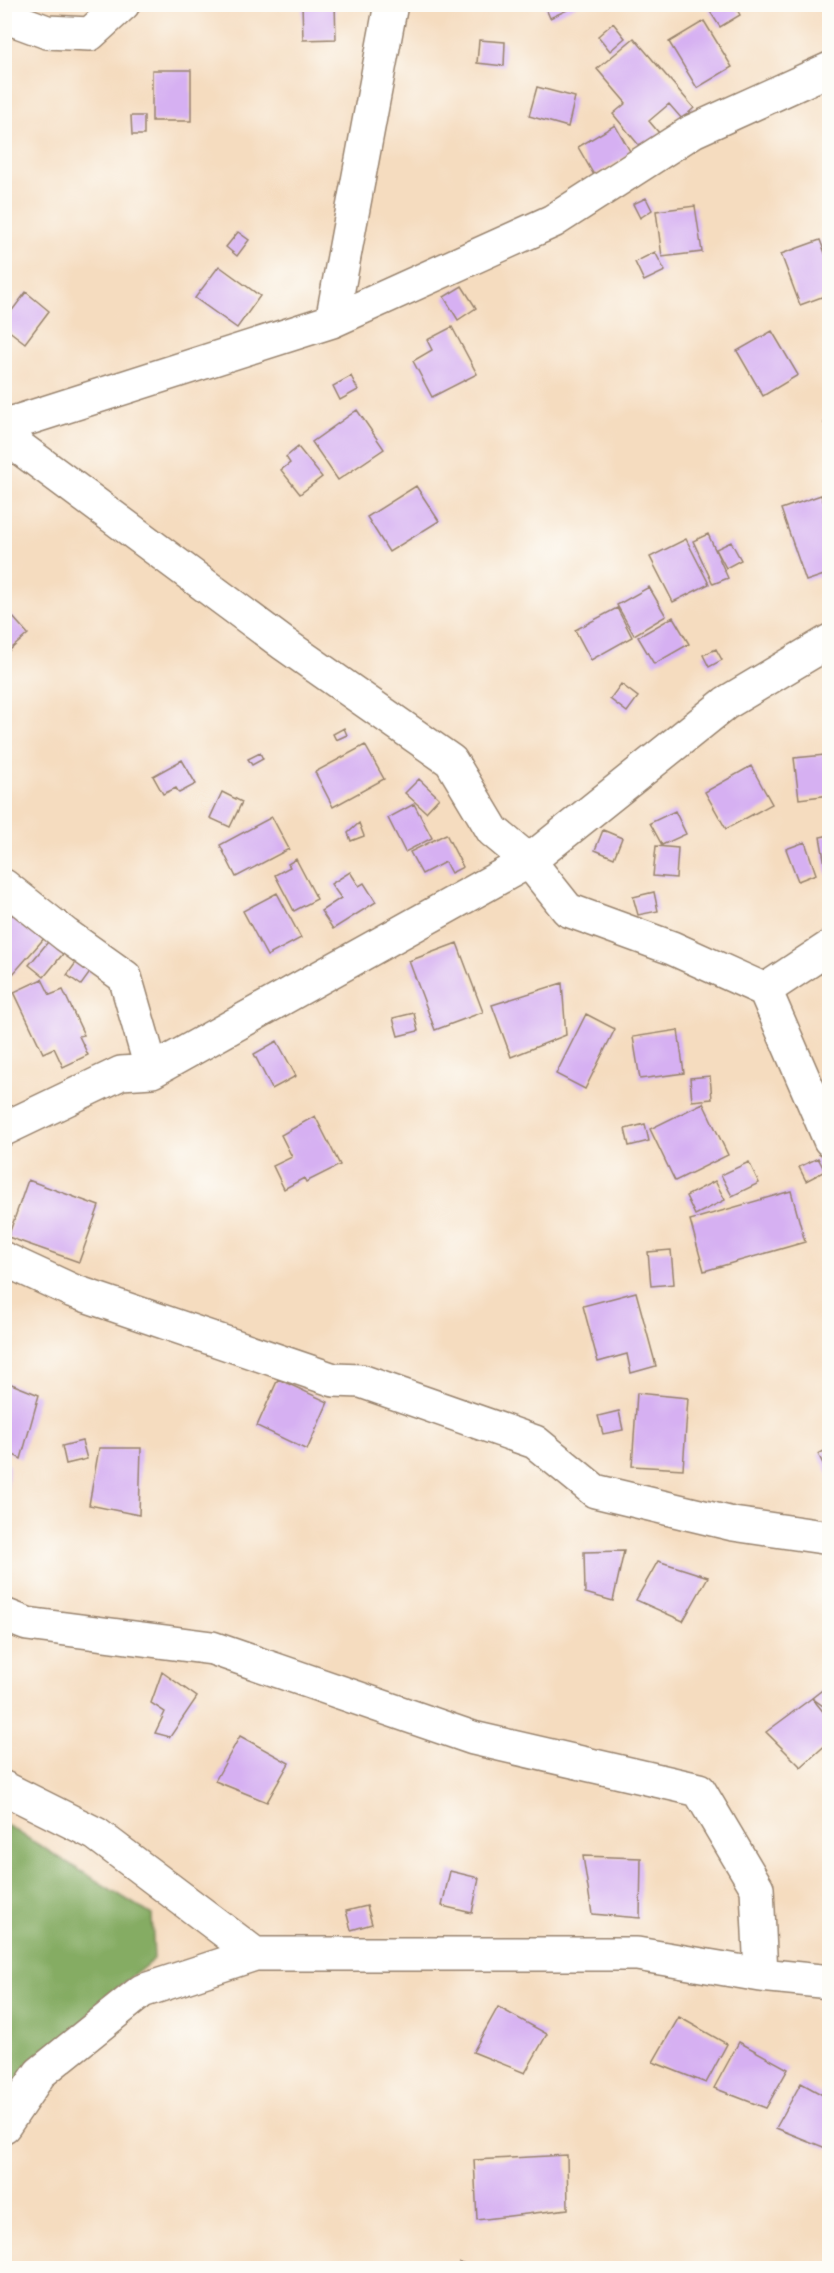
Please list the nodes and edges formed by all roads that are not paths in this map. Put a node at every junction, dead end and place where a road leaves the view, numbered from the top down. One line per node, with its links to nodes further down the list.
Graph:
1 (123, 4): 3 (street)
2 (391, 4): 5 (street)
3 (4, 16)
4 (830, 69): 5 (street)
5 (332, 321): 6 (street)
6 (4, 426)
7 (4, 436): 9 (street)
8 (830, 640): 9 (street)
9 (529, 861): 12 (street); 13 (street)
10 (4, 886): 13 (street)
11 (830, 947): 12 (street)
12 (765, 990): 15 (street)
13 (152, 1071): 14 (street)
14 (4, 1130)
15 (830, 1140)
16 (4, 1259): 17 (street)
17 (830, 1538)
18 (4, 1615): 21 (street)
19 (4, 1788): 20 (street)
20 (255, 1954): 21 (street); 23 (street)
21 (761, 1975): 22 (street)
22 (830, 1982)
23 (4, 2126)

